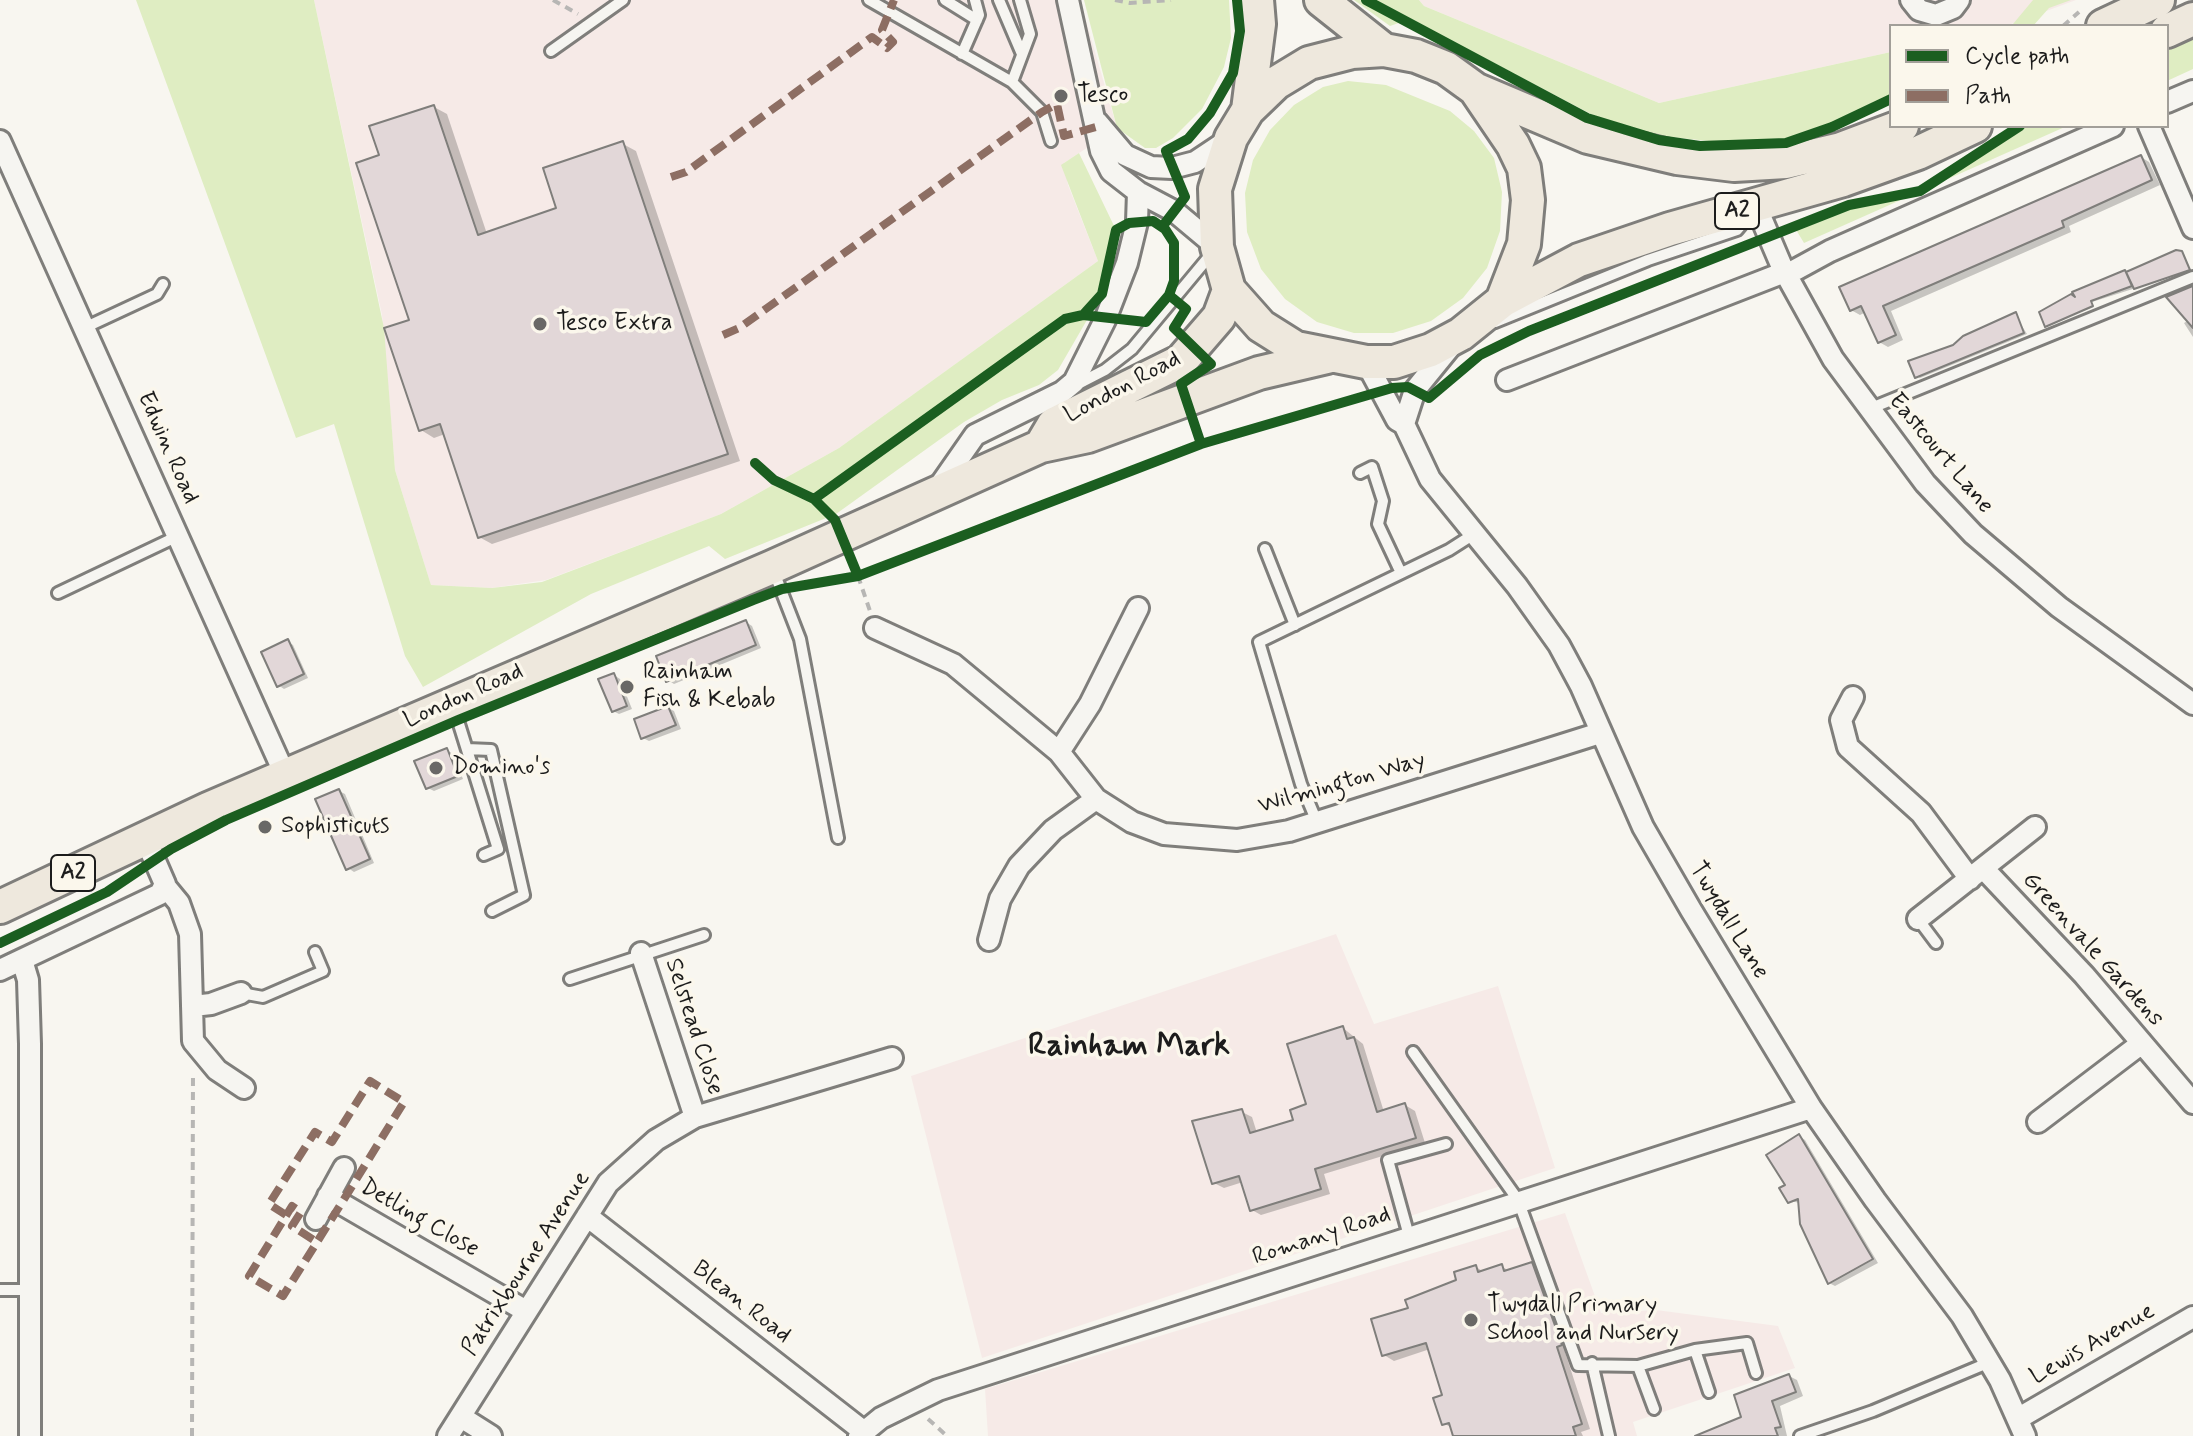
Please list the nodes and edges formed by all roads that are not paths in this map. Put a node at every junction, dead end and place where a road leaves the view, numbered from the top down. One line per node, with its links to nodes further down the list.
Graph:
1 (623, 0): 18 (lane)
2 (869, 0): 19 (lane)
3 (945, 0): 14 (lane)
4 (975, 0): 14 (lane)
5 (999, 0): 20 (lane)
6 (1020, 0): 20 (lane)
7 (1068, 0): 26 (street)
8 (1257, 0): 25 (main road)
9 (1321, 0): 17 (main road)
10 (1911, 0): 11 (street)
11 (1959, 0)
12 (2158, 0): 15 (main road)
13 (2193, 19): 16 (main road)
14 (977, 20): 19 (lane)
15 (2107, 24)
16 (2169, 30)
17 (1384, 50): 22 (main road); 25 (main road)
18 (551, 51)
19 (962, 54): 21 (lane)
20 (1022, 54): 21 (lane)
21 (1012, 82): 33 (lane)
22 (1475, 89): 27 (main road, A2); 42 (main road)
23 (2193, 91): 24 (street)
24 (2169, 101)
25 (1248, 110): 31 (main road)
26 (1095, 119): 31 (street); 34 (street)
27 (1896, 128)
28 (1970, 128): 35 (main road, A2)
29 (2108, 128): 38 (street)
30 (2150, 128): 36 (street)
31 (1231, 138): 37 (main road)
32 (0, 141): 43 (street, Edwin Road)
33 (1051, 141)
34 (1138, 192): 37 (street); 48 (street, London Road)
35 (1756, 206): 38 (street, Eastcourt Lane); 42 (main road, A2); 44 (lane)
36 (2193, 228)
37 (1217, 247): 41 (main road); 48 (lane)
38 (1786, 274): 47 (street); 49 (street, Eastcourt Lane)
39 (2193, 277): 49 (lane)
40 (163, 284): 43 (lane)
41 (1229, 290): 45 (main road); 51 (main road, London Road / A2)
42 (1502, 301): 44 (main road)
43 (84, 328): 55 (street, Edwin Road)
44 (1461, 334): 46 (main road); 50 (street)
45 (1330, 357): 46 (main road); 51 (main road, London Road / A2)
46 (1366, 362): 50 (street, Twydall Lane)
47 (1507, 380)
48 (1056, 395): 53 (street, London Road)
49 (1869, 409): 65 (street, Eastcourt Lane)
50 (1404, 424): 54 (street, Twydall Lane)
51 (1041, 446): 53 (main road, London Road / A2)
52 (1360, 473): 58 (lane)
53 (933, 495): 57 (main road, London Road / A2)
54 (1474, 534): 58 (lane); 66 (street, Twydall Lane)
55 (178, 536): 59 (lane); 69 (street, Edwin Road)
56 (1265, 549): 61 (lane)
57 (772, 567): 64 (main road, London Road / A2); 74 (lane)
58 (1401, 573): 61 (lane)
59 (58, 593)
60 (1138, 608): 68 (street)
61 (1295, 625): 71 (lane)
62 (875, 628): 68 (street, Wilmington Way)
63 (1853, 697): 76 (street)
64 (453, 702): 67 (lane); 69 (main road, London Road / A2)
65 (2193, 704)
66 (1600, 733): 71 (street, Wilmington Way); 96 (street, Twydall Lane)
67 (467, 749): 75 (lane); 79 (lane)
68 (1059, 752): 70 (street, Wilmington Way)
69 (286, 777): 73 (main road, London Road / A2)
70 (1096, 799): 71 (street, Wilmington Way); 82 (street)
71 (1317, 822)
72 (2035, 827): 76 (street, Greenvale Gardens)
73 (145, 838): 77 (street); 78 (main road, London Road / A2)
74 (838, 838)
75 (484, 855)
76 (1976, 874): 80 (street, Greenvale Gardens); 91 (street, Greenvale Gardens)
77 (165, 886): 86 (street); 90 (street)
78 (0, 907)
79 (492, 911)
80 (1918, 919): 83 (lane)
81 (704, 935): 85 (lane, Selstead Close)
82 (989, 940)
83 (1936, 943)
84 (315, 952): 89 (lane)
85 (641, 953): 88 (lane, Selstead Close); 97 (street, Selstead Close)
86 (22, 960): 87 (street); 107 (street)
87 (0, 970)
88 (570, 979)
89 (241, 993): 90 (street)
90 (193, 1006): 94 (street)
91 (2142, 1043): 95 (street, Greenvale Gardens); 98 (street)
92 (1413, 1052): 102 (lane)
93 (892, 1058): 97 (street, Patrixbourne Avenue)
94 (244, 1088)
95 (2193, 1103)
96 (1811, 1108): 102 (street, Romany Road); 111 (street, Twydall Lane)
97 (695, 1117): 103 (street, Patrixbourne Avenue)
98 (2038, 1122)
99 (1446, 1144): 105 (lane)
100 (344, 1168): 101 (street, Detling Close)
101 (328, 1196): 104 (street, Detling Close); 108 (street, Detling Close)
102 (1518, 1200): 105 (street, Romany Road); 112 (lane)
103 (587, 1216): 108 (street, Patrixbourne Avenue); 119 (street, Blean Road)
104 (316, 1219)
105 (1409, 1236): 119 (street, Romany Road)
106 (0, 1290): 107 (lane)
107 (30, 1290): 120 (street)
108 (526, 1311): 117 (street, Patrixbourne Avenue)
109 (2193, 1317): 118 (street, Lewis Avenue)
110 (1695, 1350): 113 (lane); 114 (lane); 115 (lane)
111 (1990, 1362): 118 (street, Twydall Lane); 124 (lane)
112 (1592, 1363): 113 (lane); 123 (lane)
113 (1638, 1366): 116 (lane)
114 (1756, 1373)
115 (1709, 1392)
116 (1654, 1409)
117 (461, 1417): 121 (street, Patrixbourne Avenue); 122 (street)
118 (2022, 1427)
119 (861, 1434)
120 (30, 1436)
121 (448, 1436)
122 (491, 1436)
123 (1609, 1436)
124 (1800, 1436)

